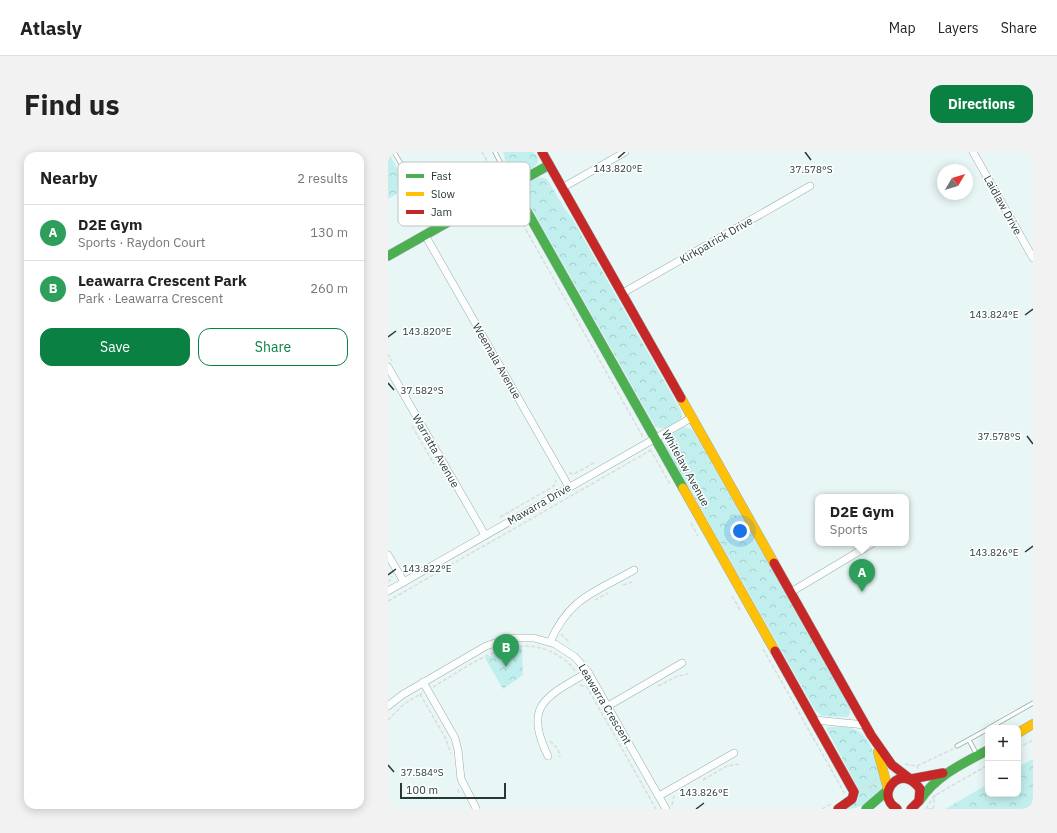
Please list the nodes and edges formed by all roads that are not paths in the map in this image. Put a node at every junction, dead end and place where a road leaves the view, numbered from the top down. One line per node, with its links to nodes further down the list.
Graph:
1 (394, 152): 6 (lane)
2 (495, 152): 7 (lane, Whitelaw Avenue)
3 (542, 152): 8 (street)
4 (625, 152): 11 (street)
5 (973, 152): 16 (street, Laidlaw Drive)
6 (400, 162)
7 (500, 162)
8 (549, 165): 9 (street); 11 (street)
9 (530, 176)
10 (810, 186): 17 (street, Kirkpatrick Drive)
11 (562, 188): 17 (street)
12 (530, 218): 20 (street, Whitelaw Avenue)
13 (441, 226): 14 (street)
14 (425, 235): 15 (street); 21 (street, Weemala Avenue)
15 (388, 256)
16 (1033, 258)
17 (621, 294): 19 (street)
18 (388, 367): 22 (street, Warratta Avenue)
19 (691, 418): 20 (street, Mawarra Drive); 28 (street)
20 (655, 439): 21 (street, Mawarra Drive); 36 (street, Whitelaw Avenue)
21 (569, 487): 22 (street, Mawarra Drive)
22 (485, 535): 26 (street, Mawarra Drive)
23 (868, 546): 28 (street)
24 (388, 555): 26 (street)
25 (634, 570): 29 (street)
26 (404, 582): 27 (street, Mawarra Drive)
27 (388, 591)
28 (791, 592): 39 (street)
29 (550, 642): 31 (street, Leawarra Crescent); 32 (street, Leawarra Crescent)
30 (682, 663): 35 (street)
31 (588, 672): 35 (street, Leawarra Crescent); 47 (street)
32 (423, 682): 34 (street, Leawarra Crescent); 54 (street)
33 (1033, 703): 38 (lane)
34 (388, 706)
35 (608, 706): 52 (street, Leawarra Crescent)
36 (814, 720): 39 (street); 56 (street, Whitelaw Avenue)
37 (1033, 724): 41 (street)
38 (994, 725)
39 (866, 726): 42 (street)
40 (985, 730): 43 (lane)
41 (1021, 731)
42 (871, 735): 50 (street); 51 (street)
43 (969, 740): 44 (lane); 48 (lane)
44 (957, 746)
45 (985, 752): 48 (street)
46 (734, 753): 52 (street)
47 (548, 756)
48 (977, 756): 49 (street)
49 (949, 771): 50 (street); 53 (street)
50 (910, 778): 51 (street); 53 (street)
51 (888, 790): 57 (street); 58 (street)
52 (659, 796): 55 (street, Leawarra Crescent)
53 (920, 803): 59 (street)
54 (476, 808)
55 (666, 809)
56 (838, 809)
57 (866, 809)
58 (897, 809)
59 (911, 809)

